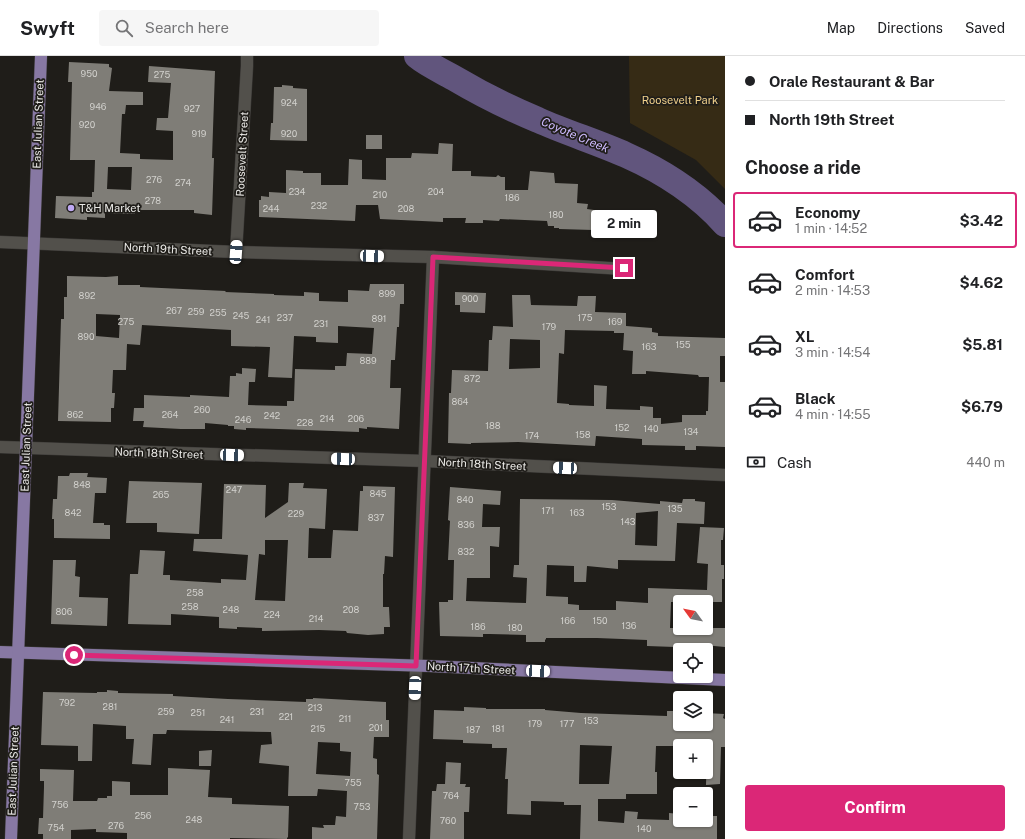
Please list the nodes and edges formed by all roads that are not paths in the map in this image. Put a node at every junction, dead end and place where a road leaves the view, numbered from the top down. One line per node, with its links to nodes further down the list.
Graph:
1 (41, 56): 4 (main road, East Julian Street)
2 (247, 56): 5 (street, Roosevelt Street)
3 (0, 242): 4 (street, North 19th Street)
4 (34, 243): 5 (street, North 19th Street); 9 (main road, East Julian Street)
5 (236, 252): 6 (street, North 19th Street)
6 (433, 257): 7 (street, North 19th Street); 10 (street)
7 (624, 268)
8 (0, 447): 9 (street, North 18th Street)
9 (25, 448): 10 (street, North 18th Street); 13 (main road, East Julian Street)
10 (425, 461): 11 (street, North 18th Street); 14 (street)
11 (725, 475)
12 (0, 652): 13 (main road, North 17th Street)
13 (17, 653): 14 (main road, North 17th Street); 16 (main road, East Julian Street)
14 (416, 666): 15 (main road, North 17th Street); 17 (street)
15 (725, 680)
16 (11, 839)
17 (409, 839)

